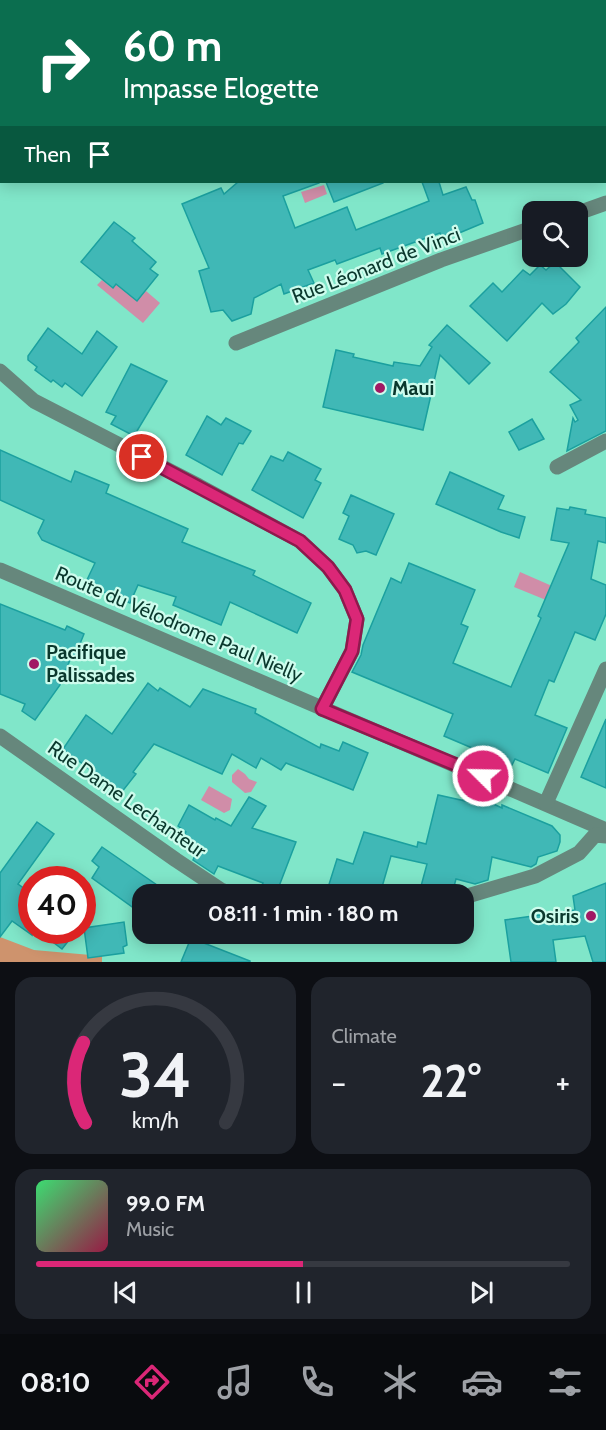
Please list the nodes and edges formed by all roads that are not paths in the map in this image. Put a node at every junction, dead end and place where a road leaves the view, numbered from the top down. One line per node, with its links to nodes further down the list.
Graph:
1 (606, 203): 2 (street)
2 (588, 209)
3 (522, 232): 4 (street, Rue Léonard de Vinci)
4 (236, 343)
5 (0, 371): 10 (street)
6 (606, 441): 7 (street)
7 (558, 467)
8 (0, 570): 10 (street, Route du Vélodrome Paul Nielly)
9 (606, 669): 12 (street)
10 (322, 709): 12 (street, Route du Vélodrome Paul Nielly)
11 (0, 735): 15 (street, Rue Dame Lechanteur)
12 (546, 803): 13 (street, Route du Vélodrome Paul Nielly)
13 (606, 830)
14 (606, 836): 16 (street)
15 (212, 884)
16 (474, 894)

